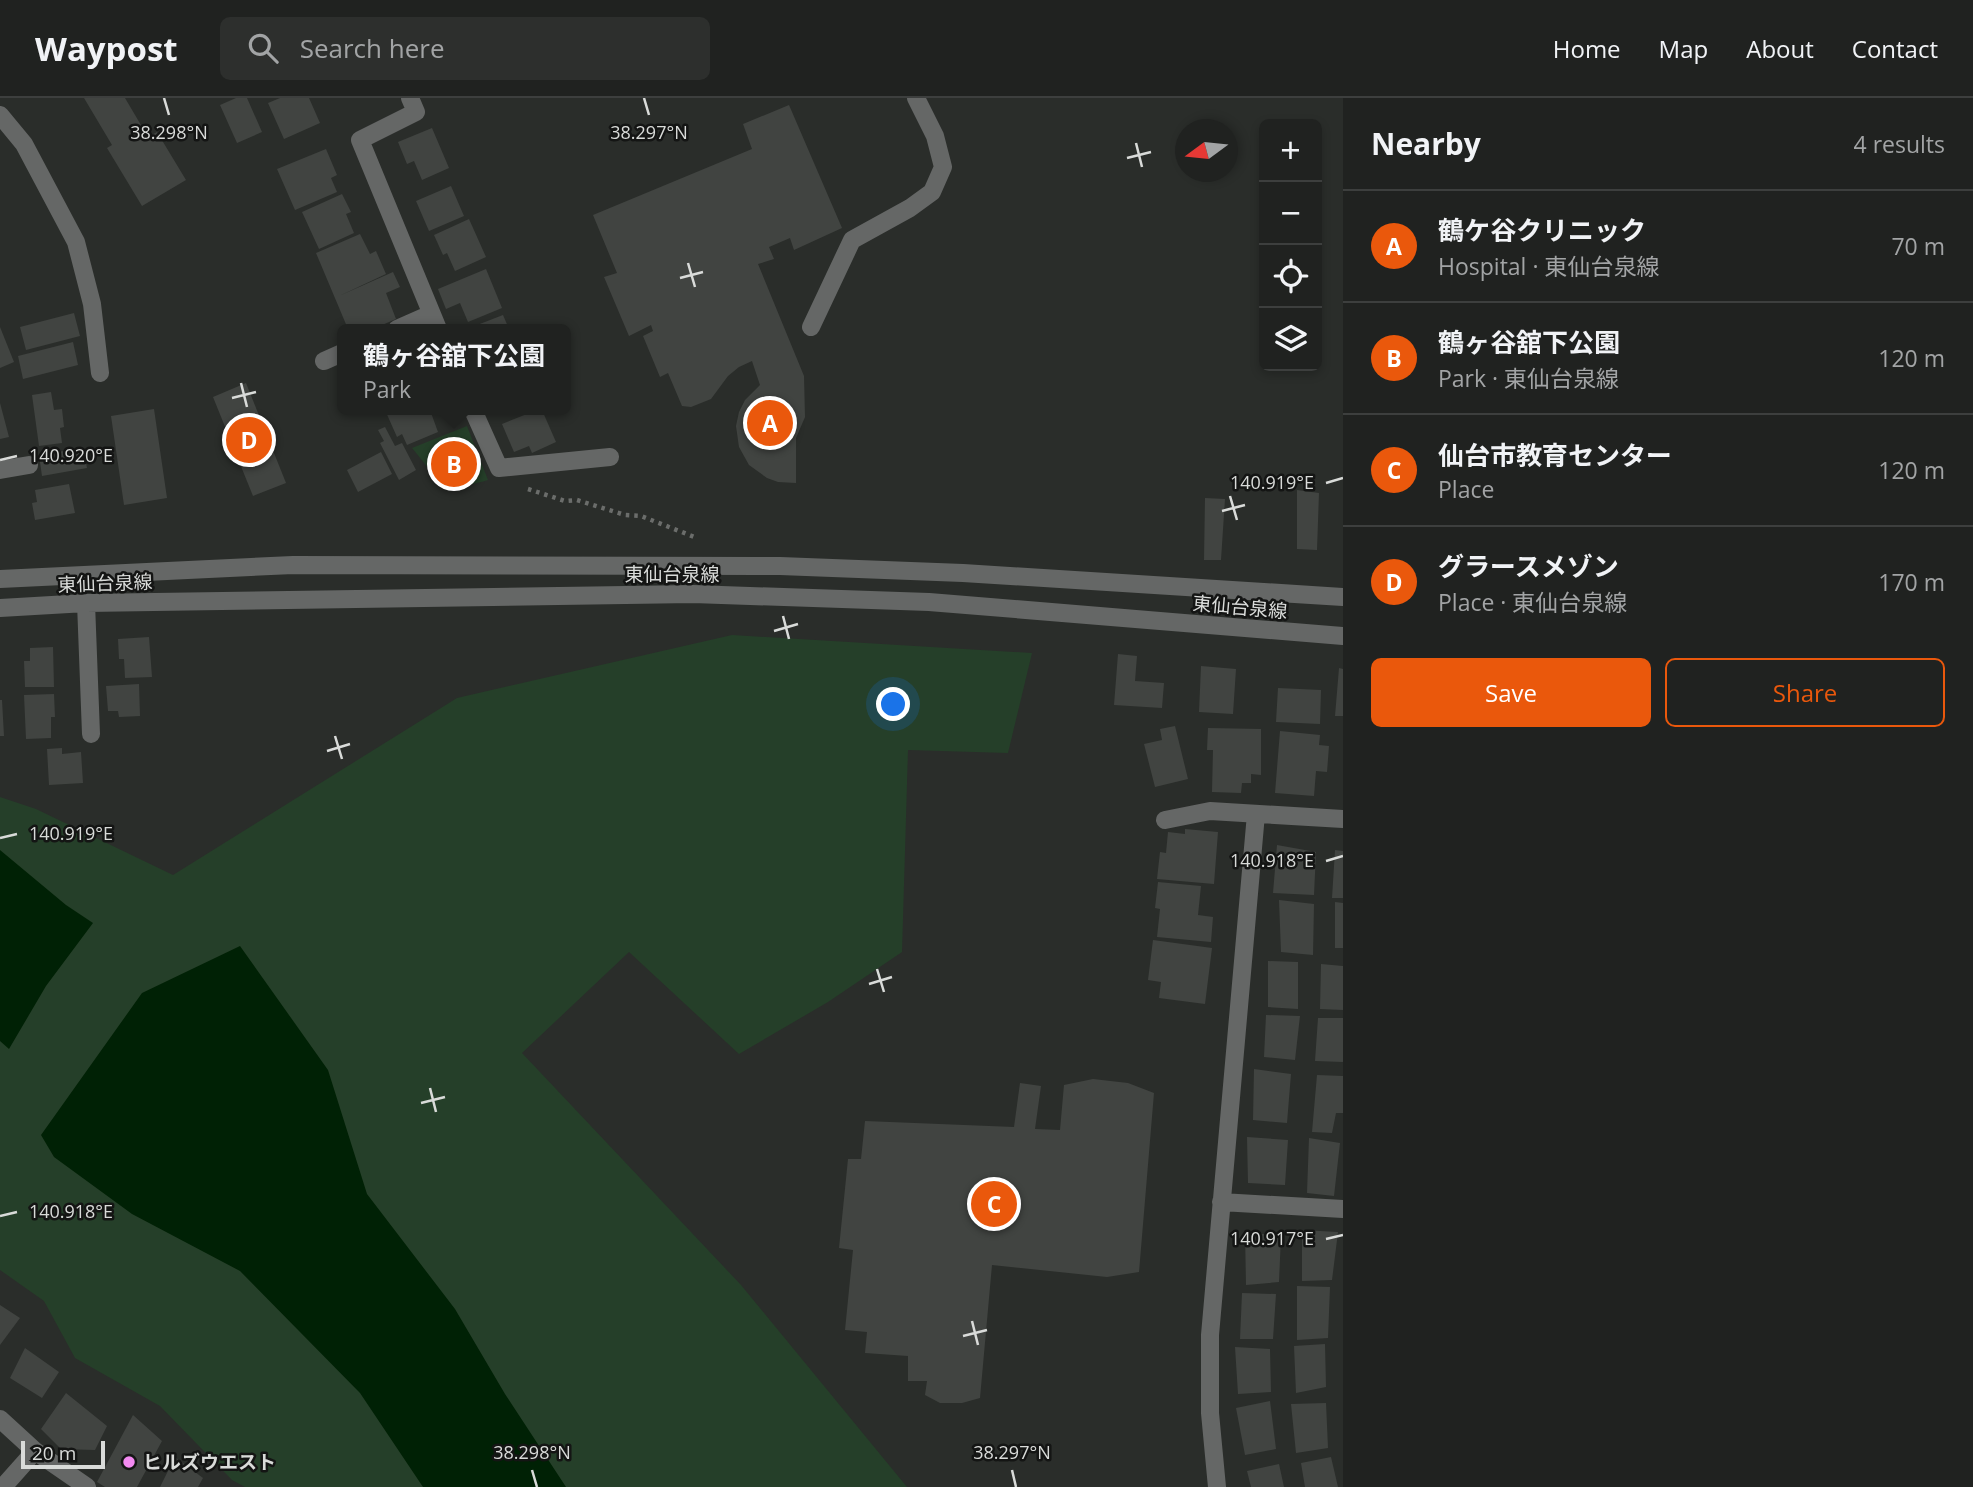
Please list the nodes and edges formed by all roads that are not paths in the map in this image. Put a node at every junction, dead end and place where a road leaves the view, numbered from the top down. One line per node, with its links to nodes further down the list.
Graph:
1 (410, 98): 4 (street)
2 (916, 98): 5 (street)
3 (0, 115): 8 (street)
4 (434, 322)
5 (810, 327)
6 (337, 356): 7 (street)
7 (324, 361)
8 (100, 373)
9 (475, 415): 10 (street)
10 (610, 457)
11 (29, 465): 12 (street)
12 (0, 470)
13 (0, 579): 14 (street)
14 (1343, 597)
15 (86, 603): 16 (street, 東仙台泉線); 17 (street, 東仙台泉線); 18 (street)
16 (0, 608)
17 (1343, 636)
18 (91, 734)
19 (1256, 814): 20 (street); 21 (street); 22 (street)
20 (1343, 819)
21 (1165, 820)
22 (1221, 1202): 23 (street); 28 (street)
23 (1343, 1209)
24 (0, 1419): 25 (street)
25 (35, 1451): 26 (street); 27 (street)
26 (3, 1487)
27 (87, 1487)
28 (1217, 1487)

